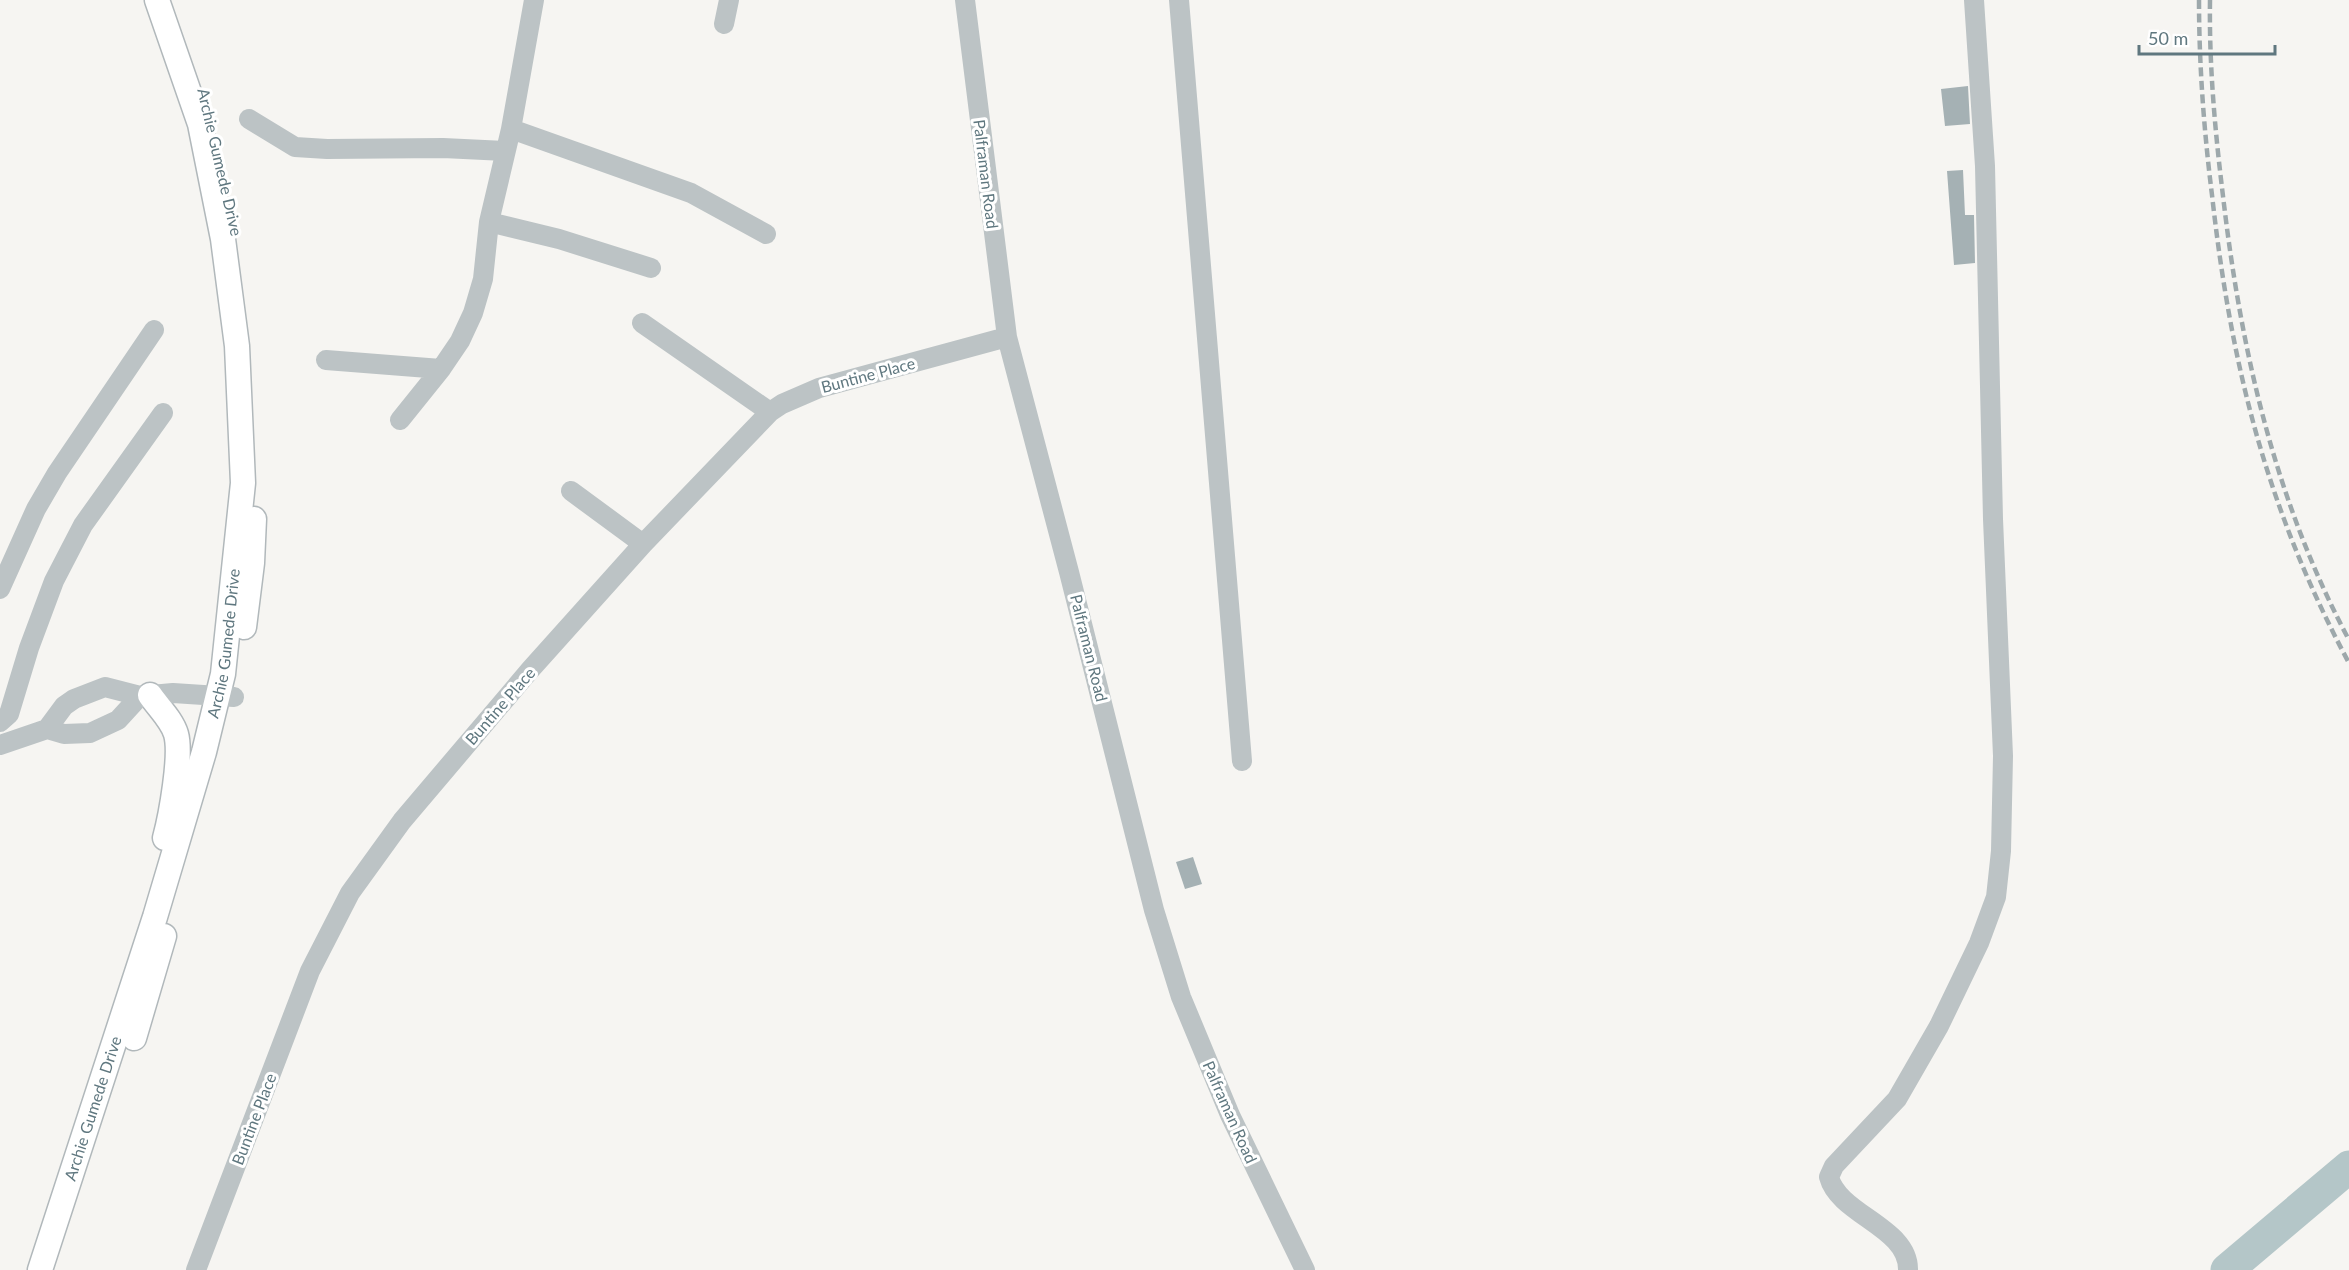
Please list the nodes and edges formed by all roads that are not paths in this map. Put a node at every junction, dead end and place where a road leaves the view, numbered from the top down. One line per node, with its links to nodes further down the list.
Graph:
1 (157, 0): 27 (main road, Archie Gumede Drive)
2 (174, 0): 27 (main road, Archie Gumede Drive)
3 (534, 0): 10 (street)
4 (729, 0): 8 (street)
5 (965, 0): 17 (street, Palframan Road)
6 (1179, 0): 31 (street)
7 (1974, 0): 37 (street)
8 (724, 24)
9 (249, 118): 11 (street)
10 (511, 129): 11 (street); 13 (street)
11 (505, 151): 12 (street)
12 (489, 222): 14 (street); 19 (street)
13 (766, 234)
14 (651, 268)
15 (642, 323): 20 (street)
16 (154, 330): 25 (street)
17 (1007, 337): 20 (street, Buntine Place); 36 (street, Palframan Road)
18 (326, 360): 19 (street)
19 (441, 369): 22 (street)
20 (770, 412): 24 (street, Buntine Place)
21 (163, 413): 28 (street)
22 (400, 420)
23 (571, 491): 24 (street)
24 (643, 544): 35 (street, Buntine Place)
25 (0, 589)
26 (145, 695): 27 (street); 29 (street); 29 (street); 32 (main road)
27 (226, 696): 32 (main road, Archie Gumede Drive); 34 (main road, Archie Gumede Drive)
28 (0, 722)
29 (47, 729): 30 (street)
30 (0, 745)
31 (1242, 761)
32 (140, 963): 33 (main road, Archie Gumede Drive)
33 (40, 1270)
34 (54, 1270)
35 (196, 1270)
36 (1305, 1270)
37 (1908, 1270)

